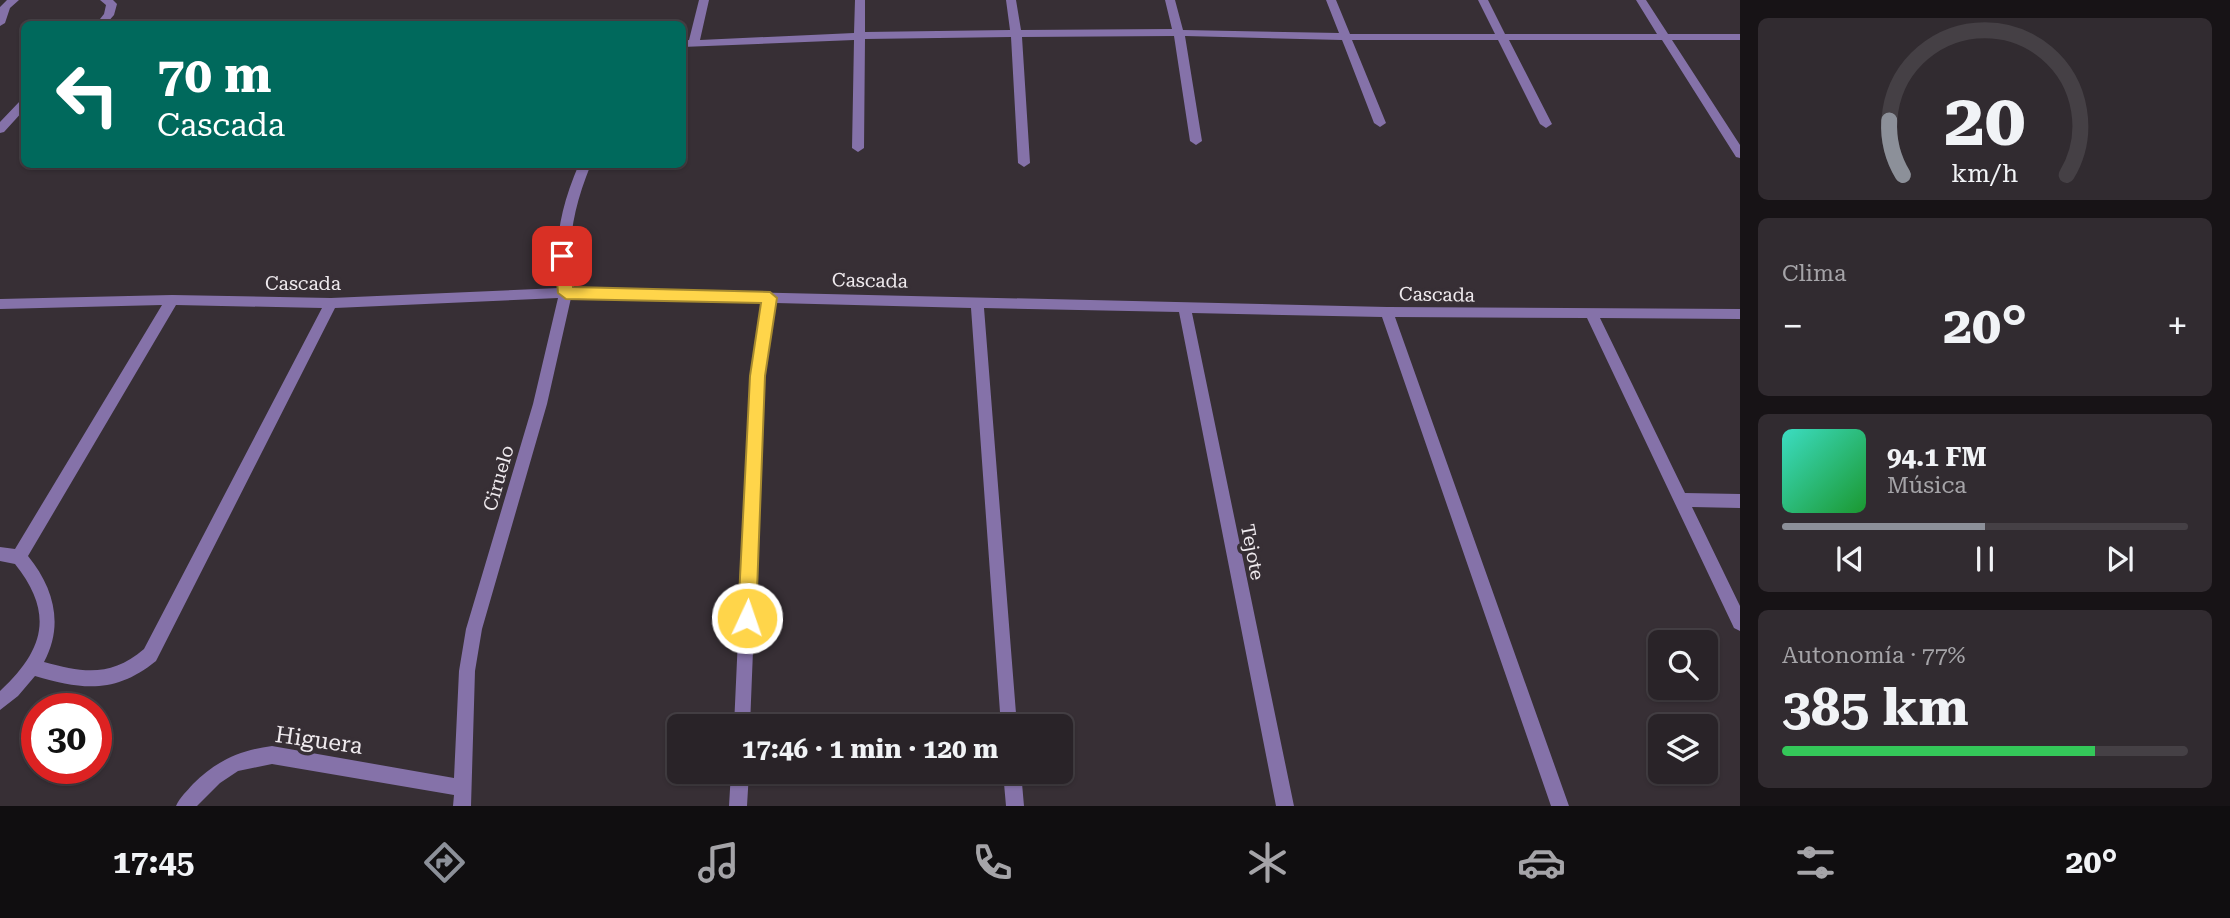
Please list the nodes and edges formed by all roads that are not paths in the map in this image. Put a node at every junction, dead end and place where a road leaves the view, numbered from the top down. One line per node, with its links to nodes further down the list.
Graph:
1 (14, 0): 11 (street)
2 (106, 0): 10 (street)
3 (704, 0): 19 (street)
4 (860, 0): 14 (street)
5 (1011, 0): 12 (street)
6 (1170, 0): 13 (street)
7 (1331, 0): 15 (street)
8 (1483, 0): 18 (street)
9 (1641, 0): 16 (street)
10 (104, 21)
11 (0, 23)
12 (1016, 34): 13 (street); 14 (street); 27 (street)
13 (1179, 34): 15 (street); 24 (street)
14 (859, 36): 19 (street); 25 (street)
15 (1346, 37): 18 (street); 21 (street)
16 (1665, 37): 17 (street); 18 (street); 26 (street)
17 (1740, 37)
18 (1503, 38): 22 (street)
19 (688, 42)
20 (21, 107): 23 (street)
21 (1380, 123)
22 (1546, 124)
23 (0, 129)
24 (1196, 141)
25 (859, 148)
26 (1740, 154)
27 (1024, 163)
28 (583, 168): 29 (street, Ciruelo)
29 (566, 293): 30 (street, Cascada); 33 (street, Cascada); 50 (street, Ciruelo)
30 (770, 298): 32 (street, Cascada); 46 (street)
31 (172, 300): 33 (street, Cascada); 34 (street, Cascada); 42 (street)
32 (977, 302): 35 (street, Cascada); 47 (street)
33 (331, 303): 44 (street)
34 (0, 304)
35 (1184, 306): 36 (street, Cascada); 54 (street, Tejote)
36 (1387, 312): 37 (street, Cascada); 55 (street)
37 (1591, 314): 38 (street, Cascada); 39 (street)
38 (1740, 314)
39 (1681, 500): 40 (street); 43 (street)
40 (1740, 501)
41 (0, 554): 42 (street)
42 (19, 557): 44 (street)
43 (1740, 623)
44 (34, 668): 45 (street)
45 (0, 702)
46 (743, 714)
47 (1008, 714)
48 (739, 784): 52 (street)
49 (1013, 784): 53 (street)
50 (462, 797): 51 (street, Higuera)
51 (185, 806)
52 (738, 806)
53 (1015, 806)
54 (1285, 806)
55 (1560, 806)

